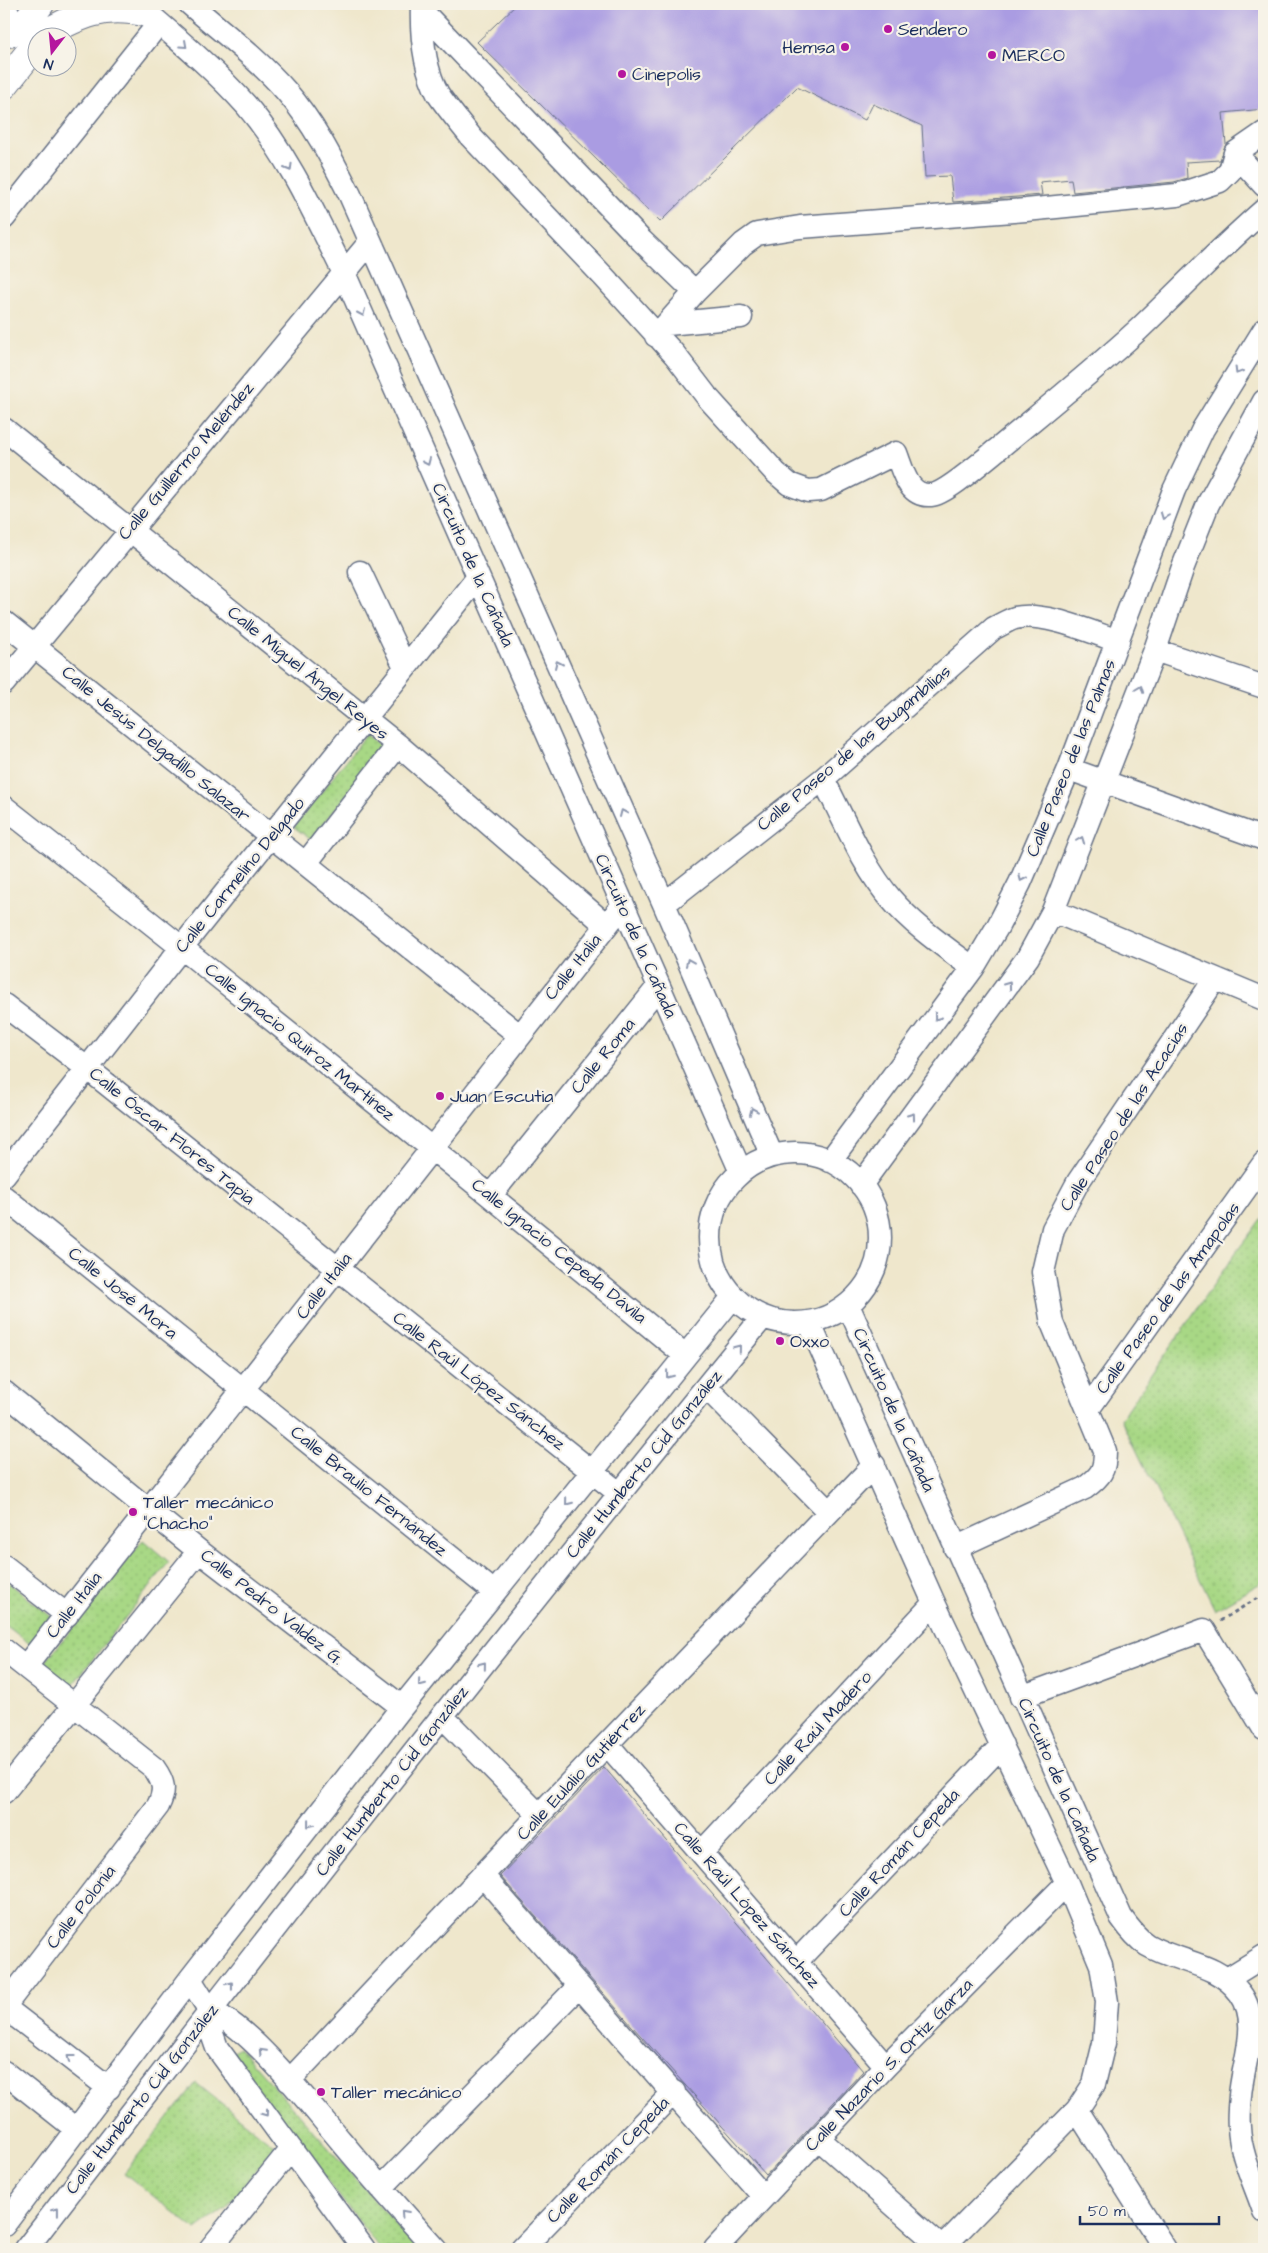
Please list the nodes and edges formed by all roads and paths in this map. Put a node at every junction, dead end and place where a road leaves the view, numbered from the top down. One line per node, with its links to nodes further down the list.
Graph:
1 (40, 4): 6 (main road)
2 (70, 4): 7 (main road)
3 (422, 7): 18 (street); 20 (street)
4 (204, 8): 16 (street, Circuito de la Cañada)
5 (148, 13): 8 (main road); 15 (street); 17 (street, Circuito de la Cañada, one-way to 17)
6 (8, 18)
7 (50, 28)
8 (58, 28)
9 (28, 55): 10 (main road)
10 (4, 85)
11 (1264, 132): 12 (street)
12 (1235, 153): 13 (street); 18 (street)
13 (1264, 186)
14 (1264, 210): 20 (street)
15 (4, 218)
16 (370, 242): 17 (street, Calle Guillermo Meléndez); 43 (street, Circuito de la Cañada, one-way to 16)
17 (344, 272): 24 (street, Calle Guillermo Meléndez); 26 (street, Circuito de la Cañada, one-way to 26)
18 (695, 292): 20 (street)
19 (741, 317): 20 (street)
20 (662, 330)
21 (1264, 330): 28 (street, Calle Paseo de las Palmas, one-way to 28)
22 (1264, 401): 30 (street)
23 (4, 429): 24 (street, Calle Miguel Ángel Reyes)
24 (129, 530): 29 (street, Calle Guillermo Meléndez); 34 (street, Calle Miguel Ángel Reyes)
25 (360, 572): 31 (street)
26 (478, 577): 31 (street, Calle Carmelino Delgado); 44 (street, Circuito de la Cañada)
27 (4, 622): 29 (street, Calle Jesús Delgadillo Salazar)
28 (1118, 641): 36 (street, Calle Paseo de las Palmas); 37 (street, Calle Paseo de las Bugambilias)
29 (33, 646): 32 (street, Calle Guillermo Meléndez); 40 (street, Calle Jesús Delgadillo Salazar)
30 (1155, 650): 33 (street); 38 (street, one-way to 30)
31 (405, 667): 34 (street, Calle Carmelino Delgado)
32 (4, 683)
33 (1264, 686)
34 (365, 718): 35 (street, Calle Miguel Ángel Reyes); 40 (street, Calle Carmelino Delgado)
35 (398, 745): 42 (street); 46 (street, Calle Miguel Ángel Reyes)
36 (1069, 769): 38 (street); 48 (street, Calle Paseo de las Palmas, one-way to 48)
37 (823, 779): 43 (street, Calle Paseo de las Bugambilias); 48 (street)
38 (1104, 781): 41 (street); 45 (street, one-way to 38)
39 (4, 807): 47 (street, Calle Ignacio Quiroz Martínez)
40 (270, 836): 42 (street, Calle Jesús Delgadillo Salazar); 47 (street, Calle Carmelino Delgado)
41 (1264, 839)
42 (306, 864): 53 (street, Calle Jesús Delgadillo Salazar)
43 (664, 904): 56 (street, Circuito de la Cañada, one-way to 43)
44 (622, 906): 46 (street, Calle Italia); 50 (street, Circuito de la Cañada)
45 (1053, 911): 49 (street); 61 (street, one-way to 45)
46 (606, 925): 53 (street, Calle Italia)
47 (182, 947): 54 (street, Calle Carmelino Delgado); 55 (street, Calle Ignacio Quiroz Martínez)
48 (973, 968): 57 (street, Calle Paseo de las Palmas, one-way to 57)
49 (1215, 979): 51 (street); 73 (street, Calle Paseo de las Acacias)
50 (658, 987): 59 (street, Circuito de la Cañada); 62 (street, Calle Roma)
51 (1264, 999)
52 (4, 1005): 54 (street, Calle Óscar Flores Tapia)
53 (519, 1035): 55 (street, Calle Italia)
54 (88, 1069): 60 (street, Calle Carmelino Delgado); 64 (street, Calle Óscar Flores Tapia)
55 (432, 1148): 62 (street, Calle Ignacio Cepeda Dávila); 64 (street, Calle Italia)
56 (772, 1156): 57 (street); 59 (street)
57 (830, 1160): 61 (street)
58 (1264, 1163): 73 (street, Calle Paseo de las Amapolas)
59 (741, 1172): 65 (street)
60 (4, 1175)
61 (862, 1185): 66 (street)
62 (491, 1195): 69 (street, Calle Ignacio Cepeda Dávila)
63 (4, 1197): 71 (street, Calle José Mora)
64 (338, 1269): 71 (street, Calle Italia); 75 (street, Calle Raúl López Sánchez)
65 (733, 1297): 67 (street); 69 (street, Calle Humberto Cid González)
66 (848, 1305): 68 (street); 79 (street, Circuito de la Cañada)
67 (763, 1317): 68 (street); 70 (street, Calle Humberto Cid González, one-way to 67)
68 (810, 1322): 74 (street, Circuito de la Cañada)
69 (685, 1355): 75 (street, Calle Humberto Cid González, one-way to 75)
70 (706, 1387): 76 (street, Calle Humberto Cid González); 78 (street)
71 (243, 1389): 77 (street, Calle Italia); 82 (street, Calle Braulio Fernández)
72 (4, 1392): 77 (street, Calle Pedro Valdez G.)
73 (1089, 1408): 79 (street, Calle Paseo de las Acacias)
74 (874, 1465): 78 (street, Calle Eulalio Gutiérrez); 84 (street, Circuito de la Cañada)
75 (593, 1471): 76 (street, Calle Raúl López Sánchez); 82 (street, Calle Humberto Cid González, one-way to 82)
76 (620, 1494): 92 (street, Calle Humberto Cid González, one-way to 76)
77 (149, 1509): 80 (street, Calle Pedro Valdez G.); 85 (street, Calle Italia)
78 (828, 1511): 94 (street, Calle Eulalio Gutiérrez)
79 (955, 1548): 89 (street, Circuito de la Cañada)
80 (199, 1551): 90 (street); 91 (street, Calle Pedro Valdez G.)
81 (4, 1566): 85 (street)
82 (494, 1592): 91 (street, Calle Humberto Cid González, one-way to 91)
83 (1264, 1594): 86 (path)
84 (934, 1603): 95 (street, Circuito de la Cañada); 100 (street, Calle Raúl Madero)
85 (67, 1615): 88 (street, Calle Italia)
86 (1204, 1630): 89 (street); 93 (street)
87 (4, 1650): 88 (street)
88 (26, 1666): 90 (street)
89 (1021, 1697): 105 (street, Circuito de la Cañada)
90 (75, 1705): 96 (street); 109 (street, Calle Polonia)
91 (402, 1707): 97 (street, Calle Humberto Cid González)
92 (442, 1716): 98 (street); 99 (street, Calle Humberto Cid González)
93 (1264, 1729)
94 (607, 1744): 98 (street, Calle Eulalio Gutiérrez); 100 (street, Calle Raúl López Sánchez)
95 (1002, 1745): 102 (street, Circuito de la Cañada); 104 (street, Calle Román Cepeda)
96 (4, 1792)
97 (327, 1802): 99 (street); 106 (street, Calle Humberto Cid González, one-way to 106)
98 (539, 1815): 101 (street, Calle Eulalio Gutiérrez)
99 (356, 1827): 110 (street, Calle Humberto Cid González, one-way to 99)
100 (702, 1852): 104 (street, Calle Raúl López Sánchez)
101 (483, 1876): 107 (street); 113 (street, Calle Eulalio Gutiérrez)
102 (1067, 1883): 111 (street, Calle Nazario S. Ortiz Garza); 116 (street, Circuito de la Cañada)
103 (1264, 1956): 105 (street)
104 (796, 1962): 111 (street, Calle Raúl López Sánchez)
105 (1227, 1979): 108 (street, Circuito de la Cañada)
106 (190, 1980): 110 (street); 114 (street, Calle Humberto Cid González)
107 (579, 1986): 115 (street); 120 (street)
108 (1256, 2003): 122 (street, Circuito de la Cañada)
109 (4, 2007): 114 (street, one-way to 109)
110 (210, 2011): 113 (street, one-way to 110); 119 (street, one-way to 119); 124 (street, Calle Humberto Cid González, one-way to 110)
111 (886, 2066): 118 (street, Calle Nazario S. Ortiz Garza)
112 (4, 2072): 117 (street)
113 (289, 2081): 120 (street)
114 (109, 2088): 117 (street, Calle Humberto Cid González)
115 (674, 2092): 121 (street); 128 (street, Calle Román Cepeda)
116 (1077, 2110): 130 (street, Circuito de la Cañada); 131 (street)
117 (77, 2130): 123 (street, Calle Humberto Cid González)
118 (818, 2138): 121 (street, Calle Nazario S. Ortiz Garza); 130 (street)
119 (291, 2149): 125 (street); 126 (street)
120 (381, 2188): 127 (street, one-way to 120)
121 (763, 2196): 129 (street, Calle Nazario S. Ortiz Garza)
122 (1264, 2210)
123 (4, 2225)
124 (26, 2249)
125 (210, 2249)
126 (364, 2249)
127 (436, 2249)
128 (522, 2249)
129 (715, 2249)
130 (941, 2249)
131 (1165, 2249)

